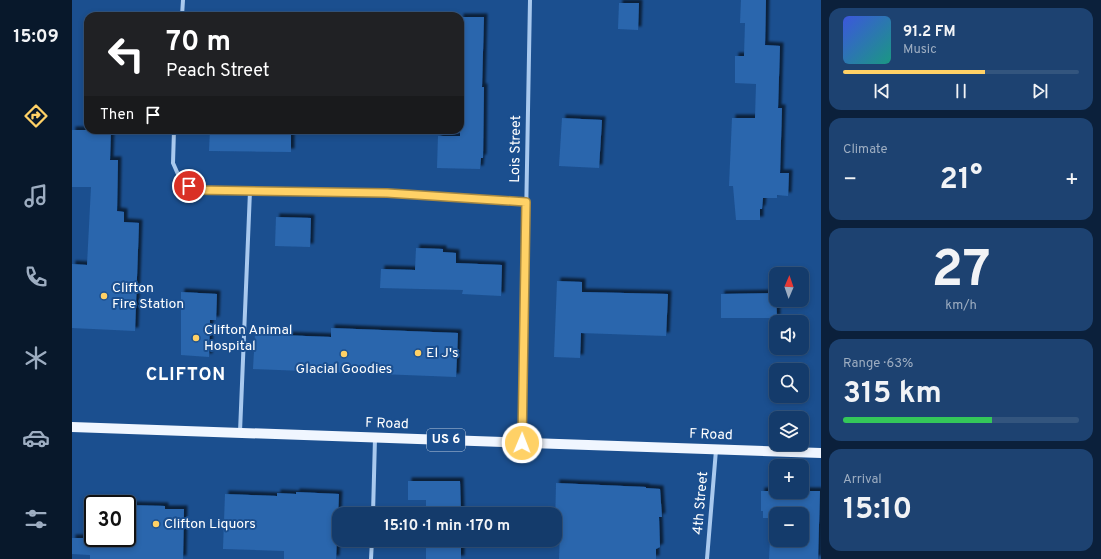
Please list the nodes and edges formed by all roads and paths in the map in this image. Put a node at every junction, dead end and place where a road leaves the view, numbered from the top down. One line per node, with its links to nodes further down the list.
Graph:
1 (183, 0): 3 (street)
2 (530, 0): 6 (street, Lois Street)
3 (182, 12)
4 (174, 134): 5 (street)
5 (250, 191): 6 (street); 8 (street)
6 (526, 202): 10 (street, Lois Street)
7 (72, 428): 8 (main road, F Road / US 6)
8 (240, 433): 9 (main road, F Road / US 6)
9 (375, 438): 10 (main road, F Road / US 6); 13 (street)
10 (522, 443): 11 (main road, F Road / US 6)
11 (716, 450): 12 (main road, F Road / US 6); 16 (street, 4th Street)
12 (821, 453)
13 (373, 507)
14 (372, 547): 15 (street)
15 (371, 559)
16 (707, 559)

